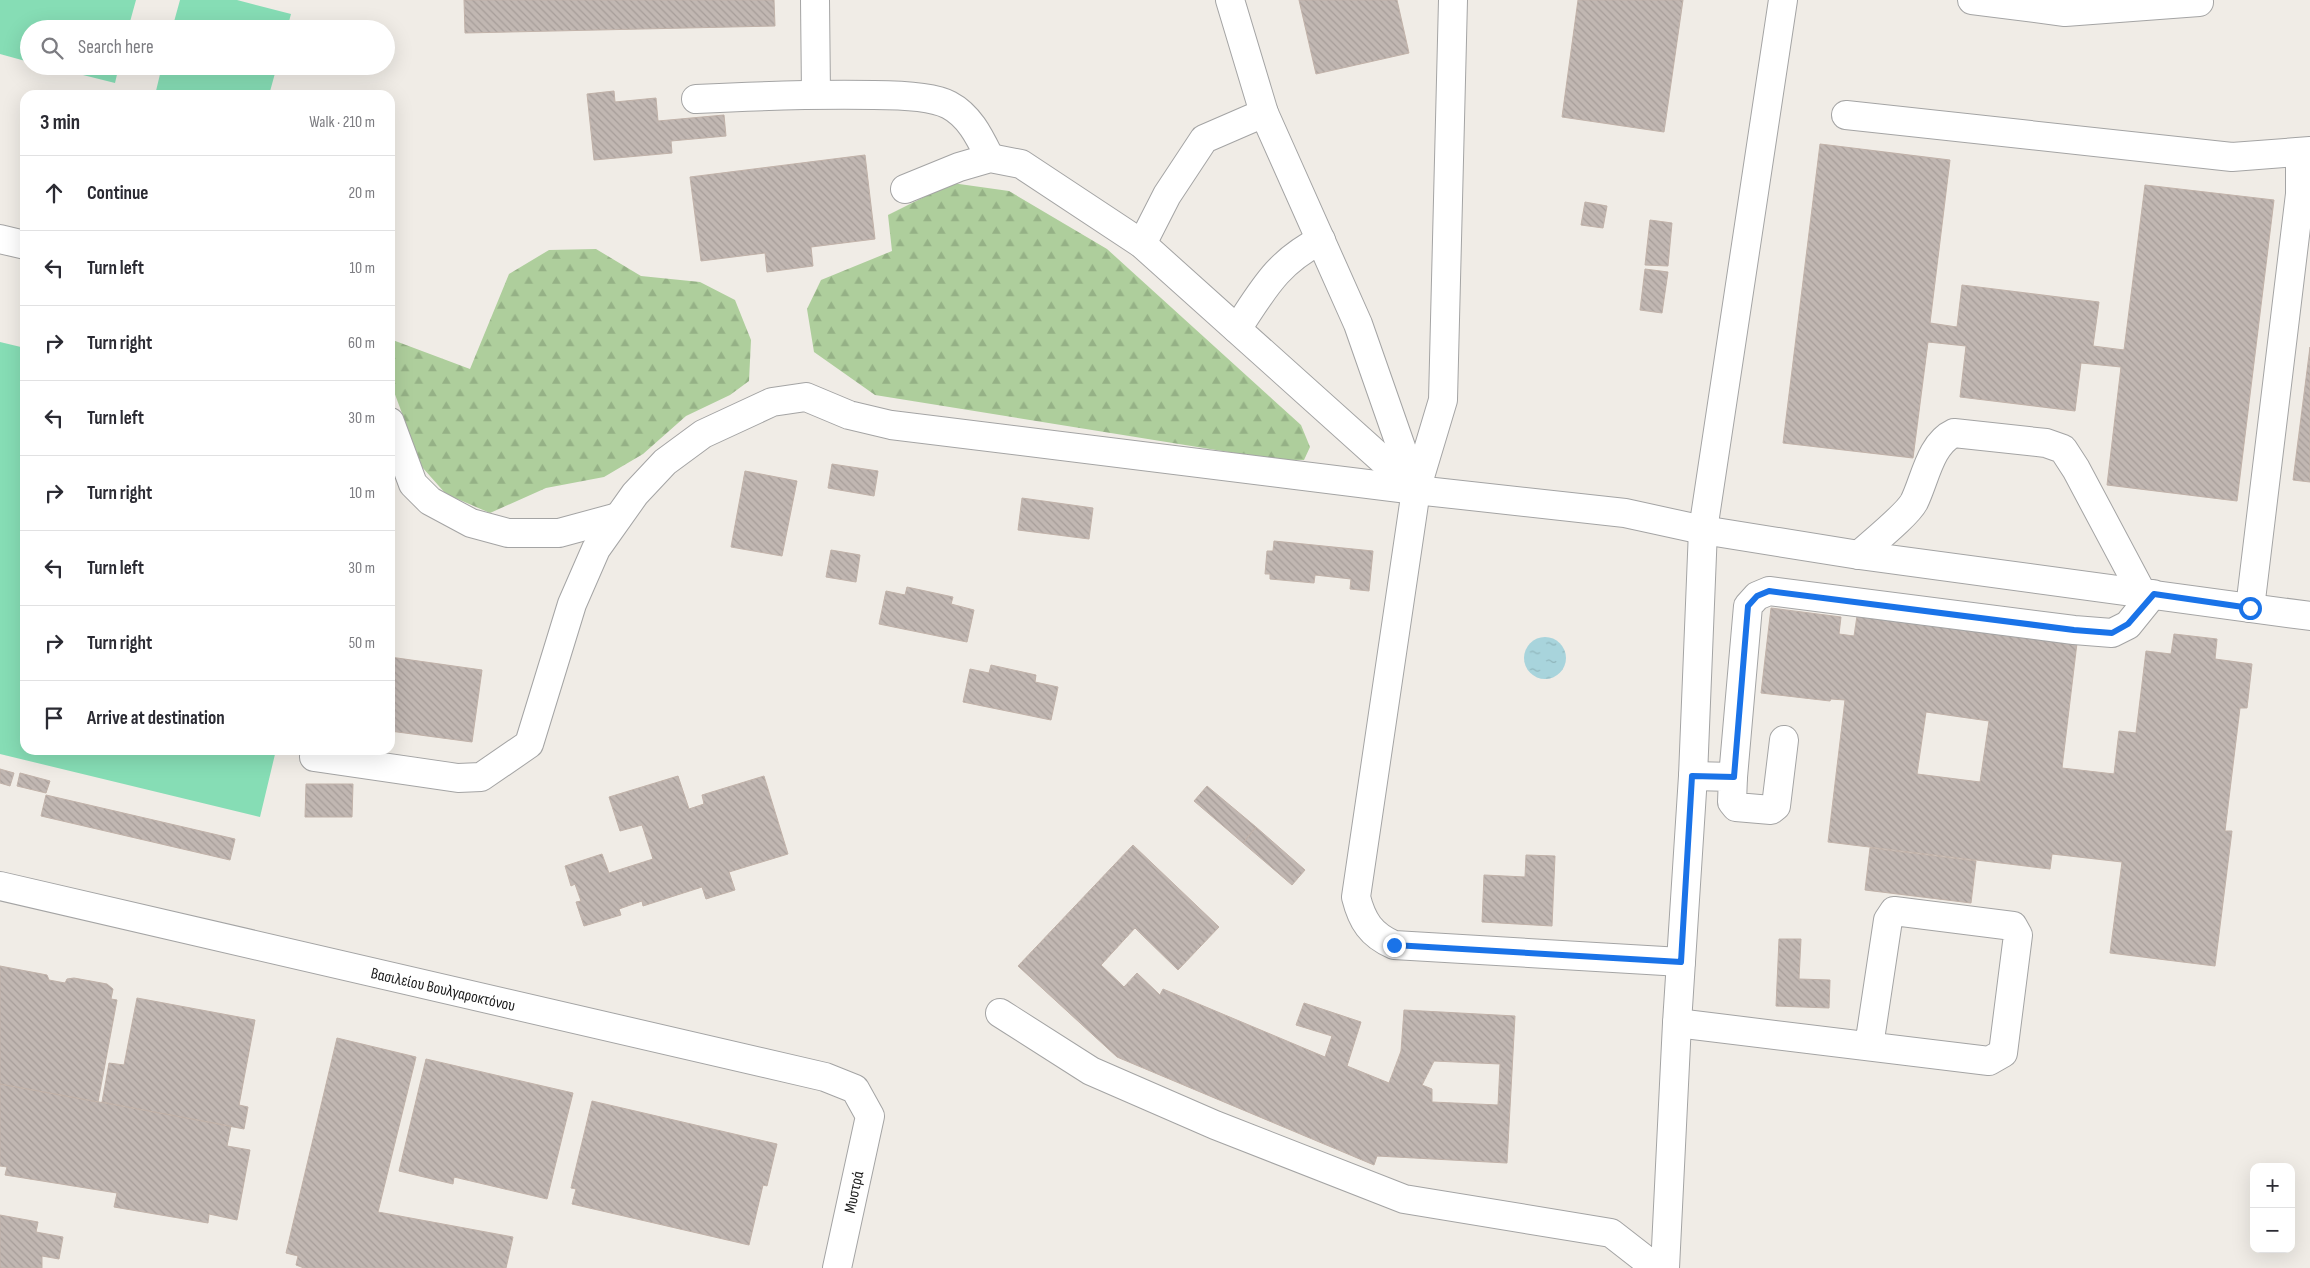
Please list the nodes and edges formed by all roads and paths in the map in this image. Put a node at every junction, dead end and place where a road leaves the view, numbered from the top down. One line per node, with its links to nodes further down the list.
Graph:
1 (815, 0): 7 (street)
2 (1230, 0): 9 (street)
3 (1453, 0): 20 (street)
4 (1782, 0): 22 (street)
5 (1972, 0): 6 (street)
6 (2202, 1)
7 (816, 94): 8 (street); 12 (street)
8 (696, 99)
9 (1264, 113): 15 (street); 17 (street)
10 (1846, 115): 11 (street)
11 (2305, 152): 25 (street)
12 (990, 158): 13 (street); 17 (street)
13 (905, 189)
14 (0, 239): 16 (street)
15 (1321, 240): 18 (street); 20 (street)
16 (20, 244)
17 (1142, 244): 18 (street)
18 (1237, 329): 20 (street)
19 (395, 435): 21 (street)
20 (1416, 490): 21 (street); 22 (street); 32 (street)
21 (618, 517): 28 (street)
22 (1703, 530): 23 (street); 29 (street)
23 (1859, 555): 24 (street); 24 (street)
24 (2148, 594): 25 (street); 30 (street)
25 (2250, 608): 26 (street)
26 (2310, 616)
27 (1784, 740): 30 (street)
28 (314, 757)
29 (1692, 776): 30 (street); 32 (street)
30 (1734, 777)
31 (0, 886): 36 (street, Βασιλείου Βουλγαροκτόνου)
32 (1681, 962): 34 (street)
33 (1000, 1013): 38 (street)
34 (1677, 1023): 35 (street); 39 (street)
35 (1869, 1046): 35 (street)
36 (870, 1116): 37 (street, Μυστρά)
37 (837, 1268)
38 (1656, 1268)
39 (1665, 1268)

